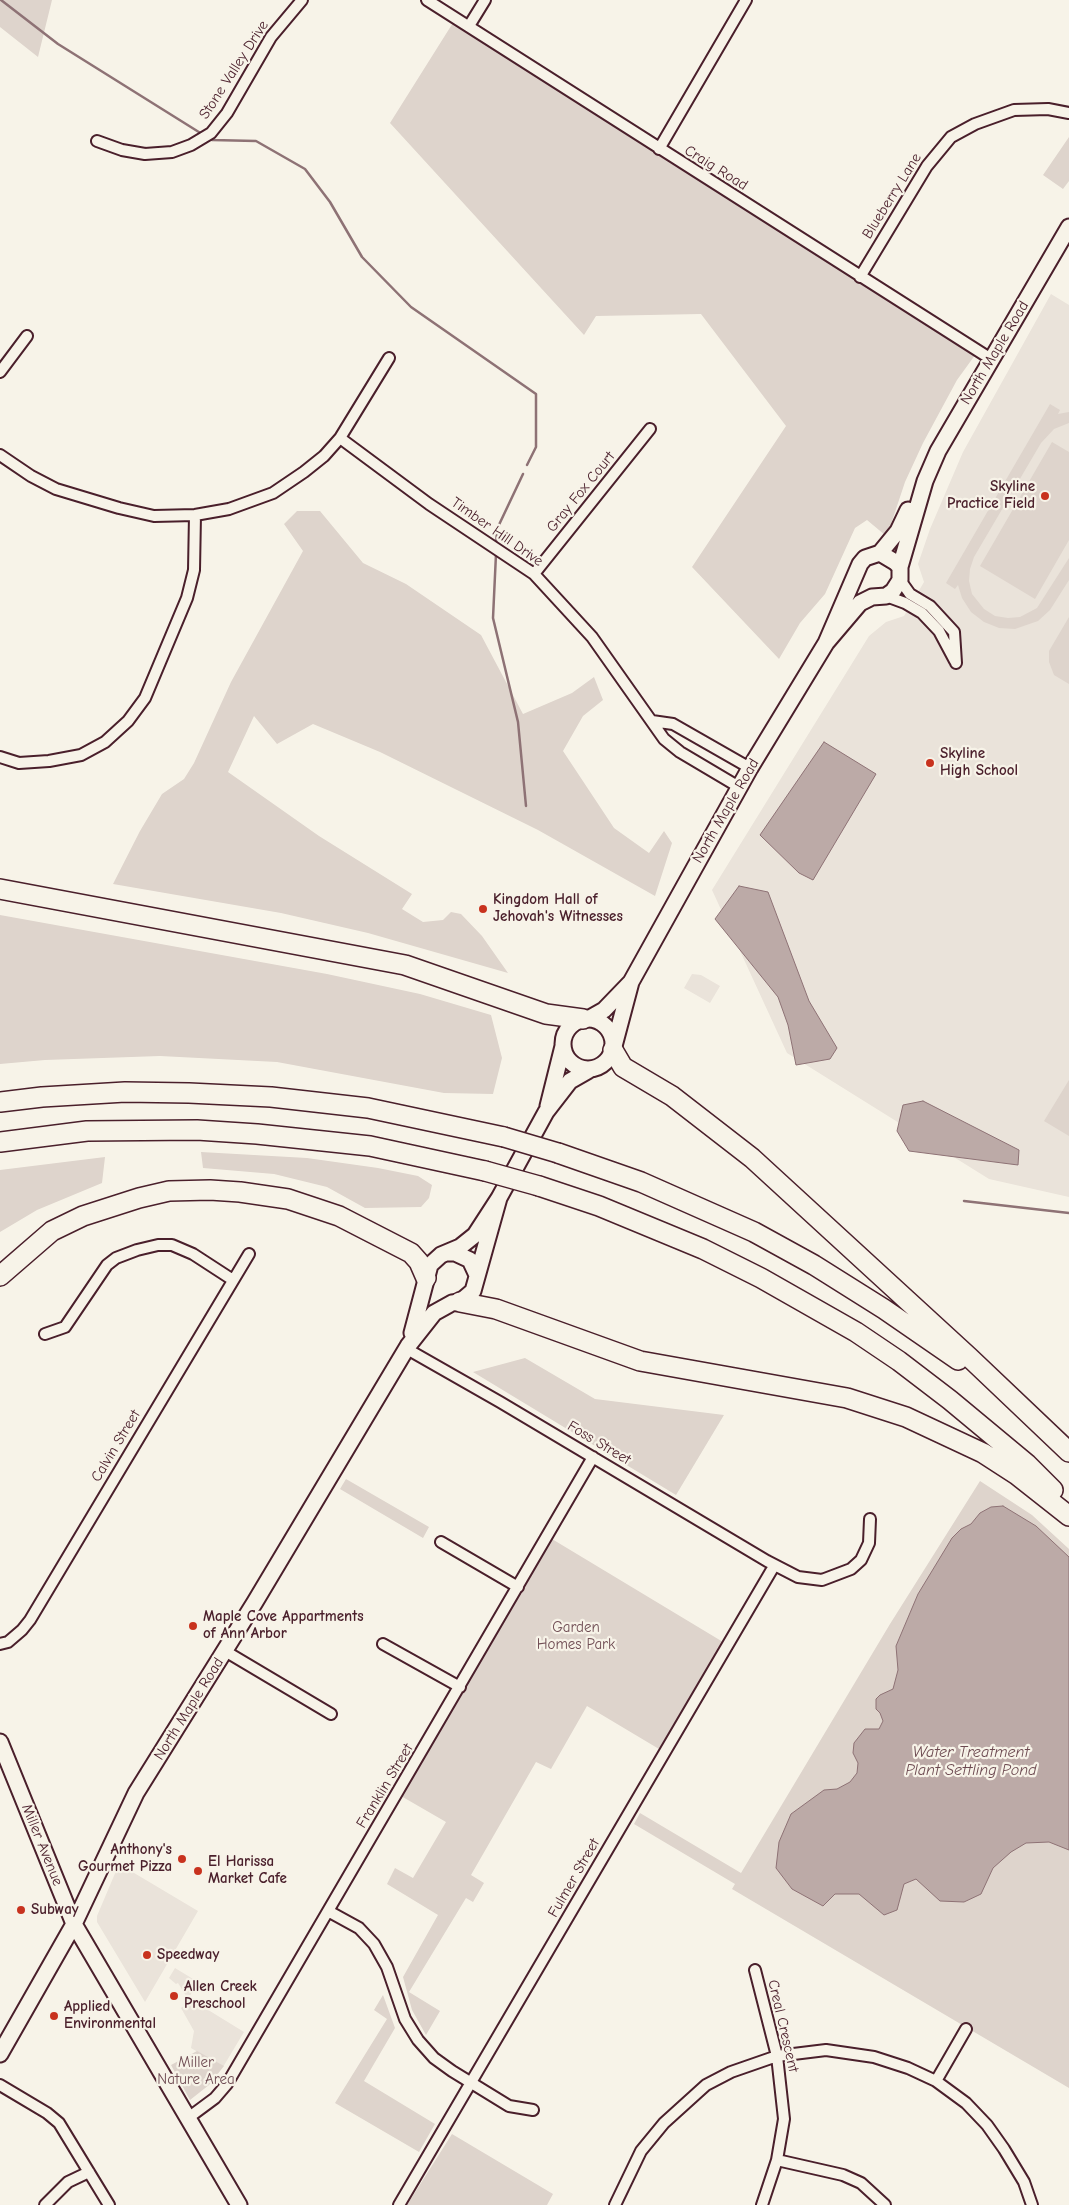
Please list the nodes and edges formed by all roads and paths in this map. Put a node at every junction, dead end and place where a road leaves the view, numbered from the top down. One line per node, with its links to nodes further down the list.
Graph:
1 (302, 0): 7 (street, Stone Valley Drive)
2 (427, 0): 5 (street, Craig Road)
3 (485, 0): 5 (street)
4 (746, 0): 8 (street)
5 (469, 26): 8 (street, Craig Road)
6 (1069, 113): 10 (street, Blueberry Lane)
7 (96, 141)
8 (659, 149): 10 (street, Craig Road)
9 (1069, 227): 13 (main road, North Maple Road)
10 (860, 277): 13 (street, Craig Road)
11 (27, 336): 14 (street)
12 (389, 358): 16 (street)
13 (991, 359): 18 (main road, North Maple Road)
14 (0, 372)
15 (650, 429): 22 (street, Gray Fox Court)
16 (340, 438): 19 (street); 22 (street, Timber Hill Drive)
17 (0, 454): 19 (street)
18 (925, 480): 20 (main road, North Maple Road); 21 (main road, North Maple Road)
19 (195, 515): 27 (street)
20 (880, 553): 21 (main road); 23 (main road)
21 (900, 573): 24 (main road); 24 (street)
22 (534, 574): 26 (street, Timber Hill Drive)
23 (854, 579): 24 (main road); 25 (main road, North Maple Road)
24 (879, 597): 25 (main road, North Maple Road)
25 (826, 642): 28 (main road, North Maple Road)
26 (652, 721): 28 (street); 29 (street, Timber Hill Drive)
27 (0, 757)
28 (750, 768): 29 (main road, North Maple Road)
29 (739, 787): 31 (main road, North Maple Road)
30 (0, 890): 32 (highway)
31 (631, 982): 32 (main road, North Maple Road); 34 (main road, North Maple Road)
32 (585, 1019): 33 (main road); 34 (main road)
33 (563, 1044): 35 (main road); 37 (main road, North Maple Road)
34 (613, 1049): 35 (main road); 49 (highway)
35 (591, 1069): 37 (main road, North Maple Road)
36 (0, 1102): 49 (highway, bridge)
37 (546, 1112): 39 (main road, North Maple Road)
38 (0, 1142): 52 (highway, bridge)
39 (499, 1198): 40 (main road, North Maple Road); 42 (main road, North Maple Road)
40 (447, 1253): 42 (main road); 44 (main road, North Maple Road)
41 (249, 1254): 45 (street, Calvin Street)
42 (476, 1275): 46 (main road, North Maple Road)
43 (0, 1276): 44 (highway)
44 (427, 1279): 46 (main road); 48 (main road, North Maple Road)
45 (233, 1280): 47 (street); 58 (street, Calvin Street)
46 (456, 1302): 48 (main road, North Maple Road); 53 (highway)
47 (45, 1334)
48 (408, 1348): 51 (street, Foss Street); 60 (main road, North Maple Road)
49 (1053, 1435): 50 (highway)
50 (1069, 1452)
51 (593, 1457): 56 (street, Foss Street); 57 (street, Franklin Street)
52 (1069, 1506)
53 (1069, 1516)
54 (870, 1519): 56 (street, Foss Street)
55 (440, 1542): 57 (street)
56 (774, 1566): 71 (street, Fulmer Street)
57 (518, 1587): 61 (street, Franklin Street)
58 (0, 1644)
59 (383, 1644): 61 (street)
60 (225, 1651): 62 (street); 65 (main road, North Maple Road)
61 (460, 1687): 64 (street, Franklin Street)
62 (331, 1714)
63 (0, 1742): 65 (main road, Miller Avenue)
64 (328, 1911): 71 (street); 74 (street, Franklin Street)
65 (74, 1924): 68 (main road, North Maple Road); 74 (main road, Miller Avenue)
66 (755, 1970): 69 (street, Creal Crescent)
67 (966, 2029): 70 (street)
68 (0, 2054)
69 (777, 2056): 70 (street); 75 (street, Creal Crescent); 81 (street)
70 (936, 2081): 84 (street)
71 (472, 2083): 73 (street); 80 (street, Fulmer Street)
72 (0, 2085): 76 (street)
73 (533, 2110)
74 (188, 2118): 79 (main road, Miller Avenue)
75 (777, 2160): 82 (street, Creal Crescent); 83 (street)
76 (89, 2172): 77 (street); 78 (street)
77 (45, 2205)
78 (109, 2205)
79 (238, 2205)
80 (399, 2205)
81 (615, 2205)
82 (762, 2205)
83 (885, 2205)
84 (1032, 2205)

